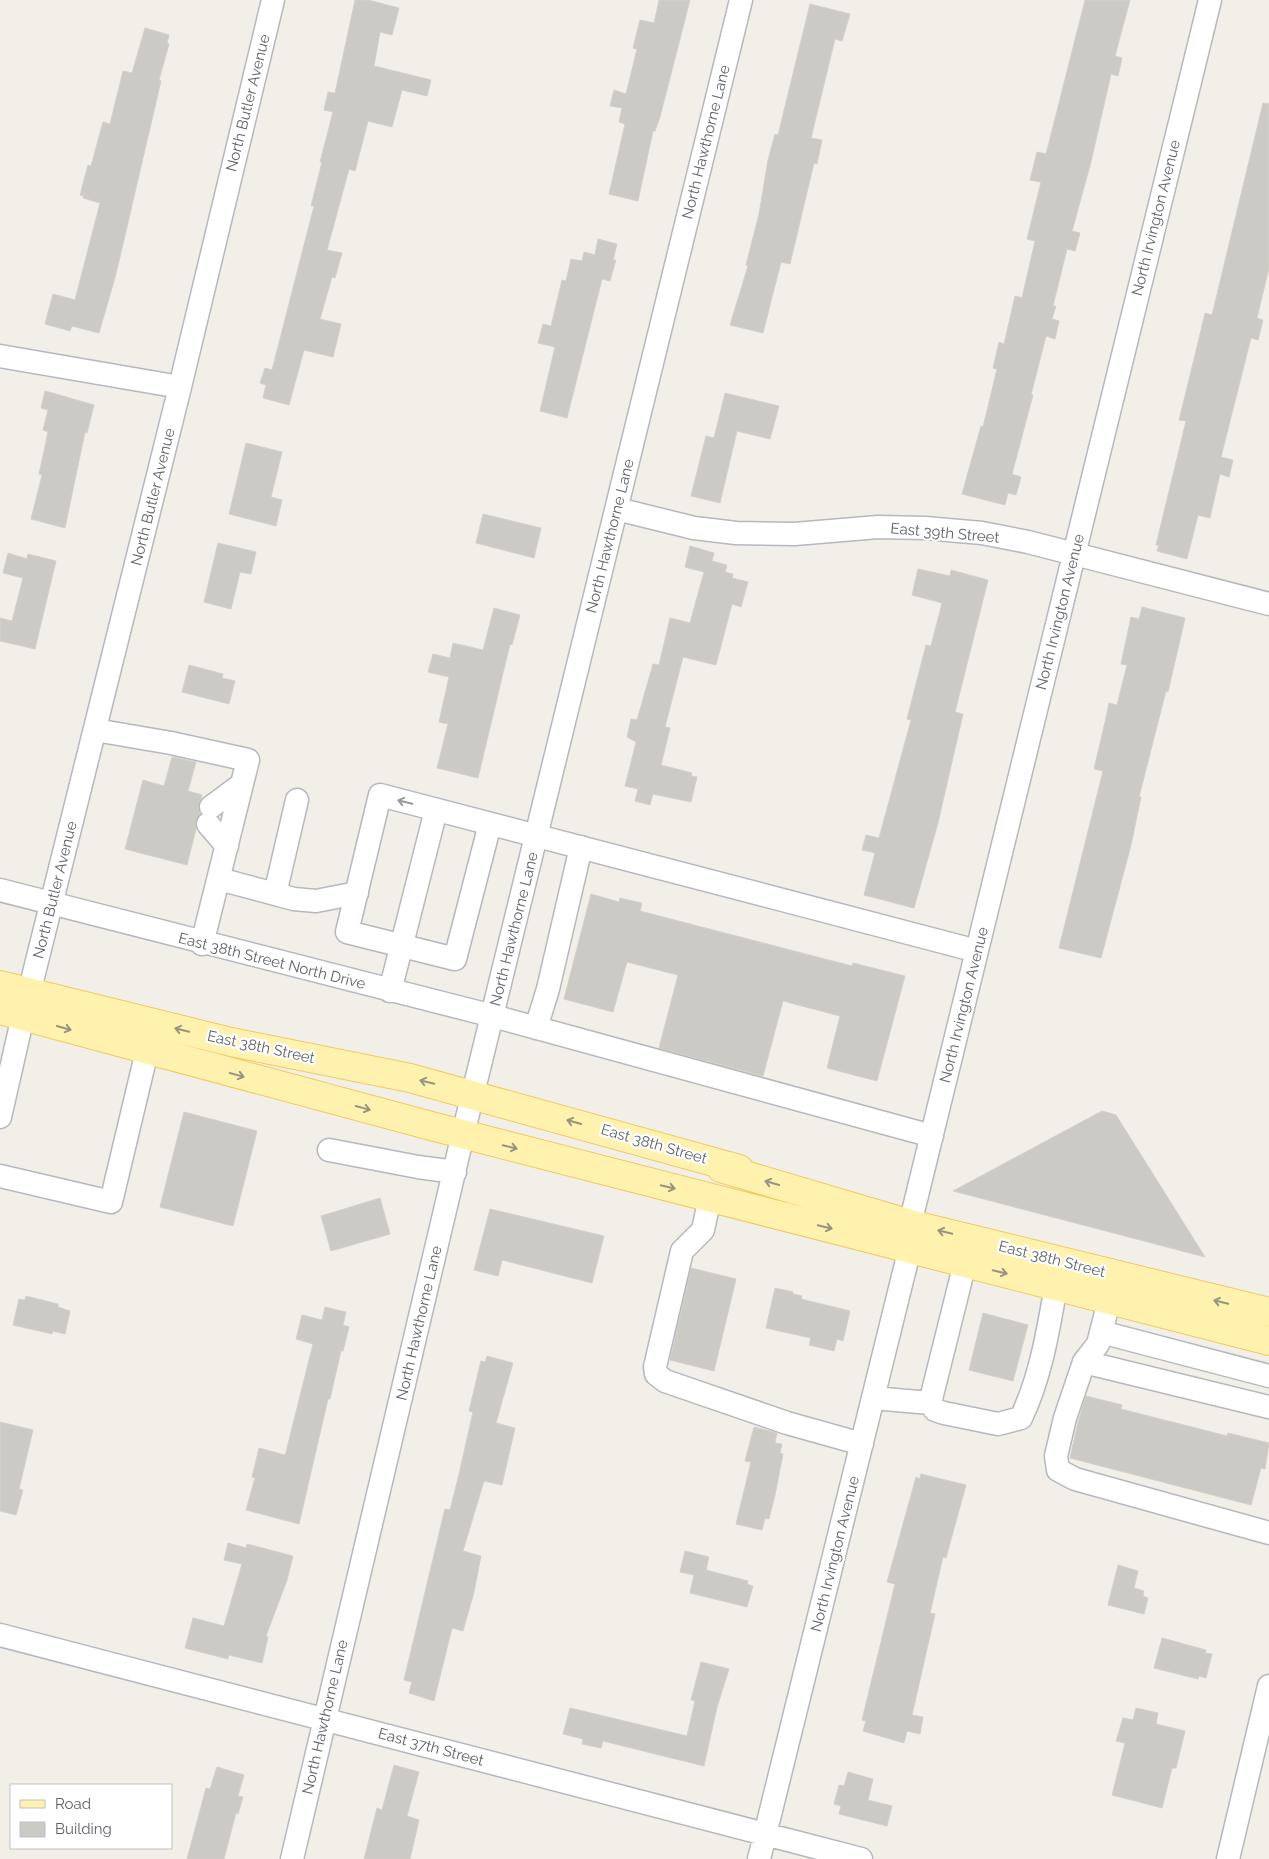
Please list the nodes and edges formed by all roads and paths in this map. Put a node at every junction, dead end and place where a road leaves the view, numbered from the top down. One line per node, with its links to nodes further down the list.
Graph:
1 (273, 0): 5 (street, North Butler Avenue)
2 (741, 0): 6 (street, North Hawthorne Lane)
3 (1210, 0): 7 (street, North Irvington Avenue)
4 (0, 356): 5 (street)
5 (180, 387): 9 (street, North Butler Avenue)
6 (617, 509): 7 (street, East 39th Street); 14 (street, North Hawthorne Lane)
7 (1074, 554): 8 (street, East 39th Street); 24 (street, North Irvington Avenue)
8 (1269, 604)
9 (94, 730): 10 (street); 21 (street, North Butler Avenue)
10 (242, 784): 15 (street); 15 (street)
11 (297, 800): 19 (street)
12 (436, 810): 13 (street); 20 (street, one-way to 20); 23 (street)
13 (490, 824): 14 (street); 23 (street)
14 (537, 836): 16 (street); 28 (street, North Hawthorne Lane)
15 (227, 846): 17 (street)
16 (581, 847): 24 (street); 29 (street)
17 (219, 879): 19 (street); 22 (street)
18 (0, 890): 21 (street, East 38th Street North Drive)
19 (275, 894): 20 (street)
20 (357, 894): 23 (street)
21 (52, 904): 22 (street, East 38th Street North Drive); 27 (street, North Butler Avenue)
22 (202, 944): 26 (street, East 38th Street North Drive)
23 (401, 945): 26 (street)
24 (977, 951): 35 (street, North Irvington Avenue)
25 (0, 985): 27 (main road, East 38th Street)
26 (390, 990): 28 (street, East 38th Street North Drive)
27 (17, 1006): 30 (main road, East 38th Street, one-way to 30); 31 (street, North Butler Avenue); 32 (main road, East 38th Street, one-way to 27)
28 (493, 1016): 29 (street, East 38th Street North Drive); 32 (street, North Hawthorne Lane)
29 (536, 1028): 35 (street, East 38th Street North Drive)
30 (147, 1051): 34 (main road, East 38th Street, one-way to 34); 38 (street)
31 (5, 1070): 33 (street, North Butler Avenue)
32 (474, 1093): 34 (street, North Hawthorne Lane); 40 (main road, East 38th Street, one-way to 32)
33 (0, 1117)
34 (463, 1134): 37 (street, North Hawthorne Lane); 39 (main road, East 38th Street, one-way to 39)
35 (932, 1136): 40 (street, North Irvington Avenue)
36 (329, 1150): 37 (street)
37 (455, 1172): 56 (street, North Hawthorne Lane)
38 (0, 1176)
39 (710, 1197): 40 (main road, East 38th Street, one-way to 40); 52 (street)
40 (910, 1236): 41 (main road, East 38th Street); 44 (main road, East 38th Street, one-way to 40); 49 (street, North Irvington Avenue)
41 (965, 1263): 42 (main road, East 38th Street, one-way to 42); 50 (street)
42 (1056, 1286): 43 (main road, East 38th Street); 50 (street)
43 (1109, 1301): 45 (street); 46 (main road, East 38th Street)
44 (1269, 1312)
45 (1101, 1332): 47 (street); 48 (street)
46 (1269, 1340)
47 (1084, 1362): 51 (street); 53 (street)
48 (1269, 1376)
49 (873, 1398): 50 (street); 52 (street, North Irvington Avenue)
50 (930, 1403)
51 (1269, 1407)
52 (862, 1444): 57 (street, North Irvington Avenue)
53 (1269, 1533)
54 (0, 1635): 56 (street, East 37th Street)
55 (1269, 1686): 61 (street)
56 (325, 1719): 57 (street, East 37th Street); 58 (street, North Hawthorne Lane)
57 (765, 1834): 59 (street, North Irvington Avenue); 60 (street, East 37th Street)
58 (292, 1859)
59 (759, 1859)
60 (861, 1859)
61 (1228, 1859)

